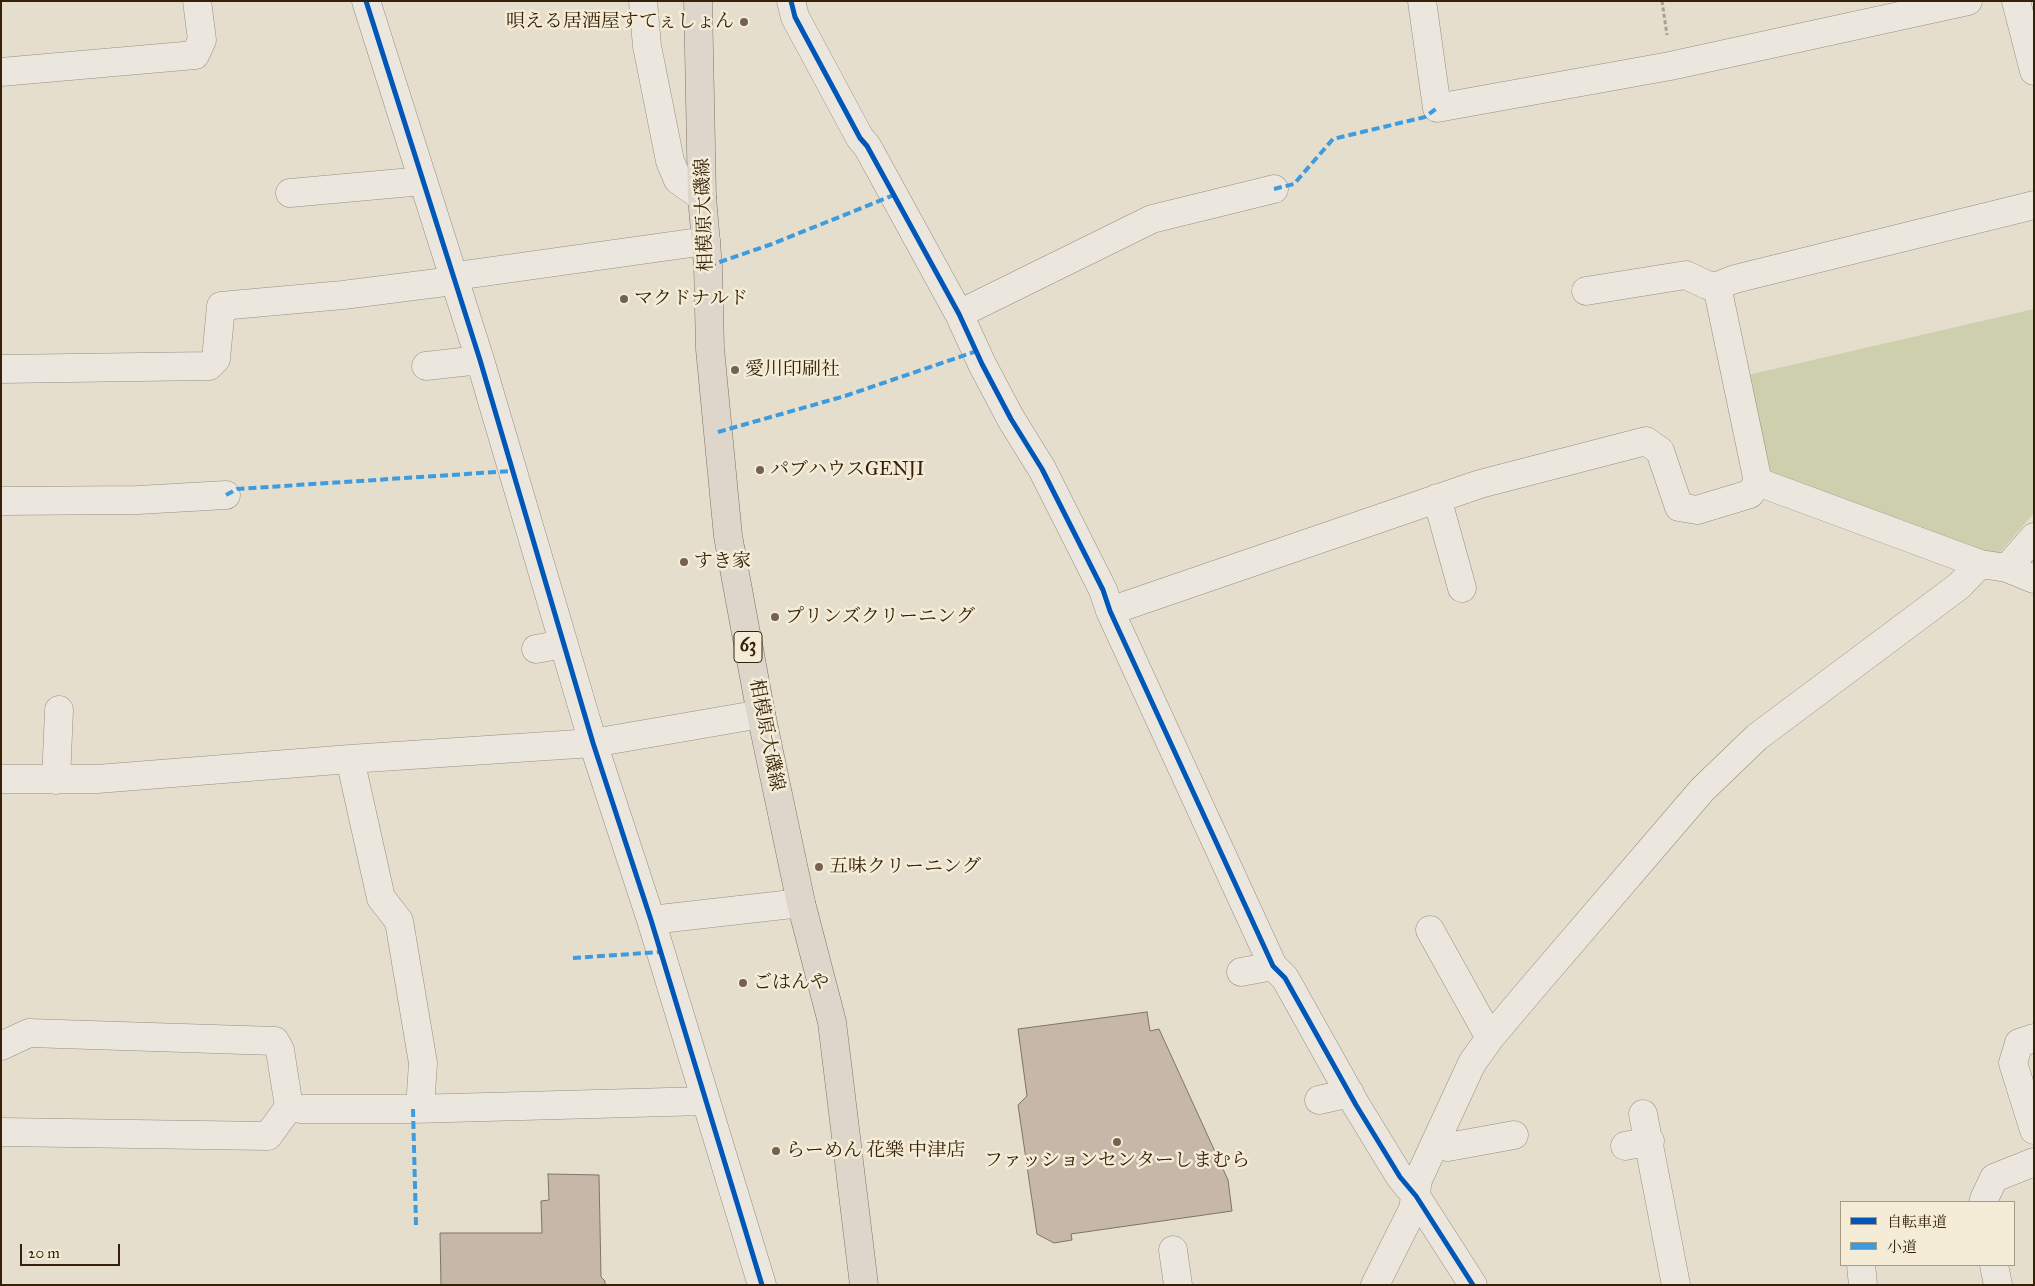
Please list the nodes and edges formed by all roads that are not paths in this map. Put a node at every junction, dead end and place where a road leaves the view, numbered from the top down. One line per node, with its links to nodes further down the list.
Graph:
1 (197, 1): 10 (street)
2 (366, 1): 11 (street)
3 (643, 1): 14 (street)
4 (698, 1): 14 (main road, 相模原大磯線 / 63)
5 (1422, 1): 6 (street)
6 (1968, 1)
7 (2016, 1): 9 (street)
8 (798, 2): 20 (street)
9 (2034, 70)
10 (1, 72)
11 (423, 181): 13 (street); 17 (street)
12 (1274, 189): 20 (street)
13 (290, 193)
14 (702, 197): 16 (main road, 相模原大磯線 / 63)
15 (2034, 205): 18 (street)
16 (706, 241): 17 (street); 36 (main road, 相模原大磯線 / 63)
17 (453, 281): 21 (street); 23 (street)
18 (1717, 286): 19 (street); 24 (street)
19 (1586, 291)
20 (959, 314): 32 (street)
21 (480, 360): 22 (street); 33 (street)
22 (426, 366)
23 (1, 369)
24 (1758, 482): 26 (street); 29 (street)
25 (226, 495): 27 (street)
26 (1437, 498): 31 (street); 32 (street)
27 (1, 501)
28 (2034, 537): 29 (street)
29 (1993, 566): 30 (street); 46 (street)
30 (2034, 579)
31 (1462, 588)
32 (1110, 611): 44 (street)
33 (563, 644): 34 (street); 37 (street)
34 (536, 649)
35 (60, 710): 40 (street)
36 (761, 714): 37 (street); 41 (main road, 相模原大磯線 / 63)
37 (593, 742): 38 (street); 42 (street)
38 (350, 759): 40 (street); 53 (street)
39 (1, 779): 40 (street)
40 (56, 780)
41 (801, 903): 42 (street); 65 (main road, 相模原大磯線 / 63)
42 (650, 920): 51 (street)
43 (1430, 930): 46 (street)
44 (1273, 966): 45 (street); 49 (street)
45 (1241, 972)
46 (1490, 1038): 58 (street)
47 (2034, 1038): 55 (street)
48 (1, 1046): 52 (street)
49 (1350, 1093): 50 (street); 60 (street)
50 (1319, 1100)
51 (705, 1101): 53 (street); 64 (street)
52 (288, 1107): 53 (street); 56 (street)
53 (420, 1108)
54 (1643, 1114): 69 (street)
55 (2034, 1130)
56 (1, 1132)
57 (1514, 1135): 58 (street)
58 (1437, 1143): 60 (street)
59 (2034, 1162): 61 (street)
60 (1416, 1196): 67 (street); 68 (street)
61 (1984, 1201)
62 (1173, 1250): 66 (street)
63 (1994, 1266): 70 (street)
64 (762, 1285)
65 (864, 1285)
66 (1178, 1285)
67 (1375, 1285)
68 (1474, 1285)
69 (1676, 1285)
70 (1998, 1285)

